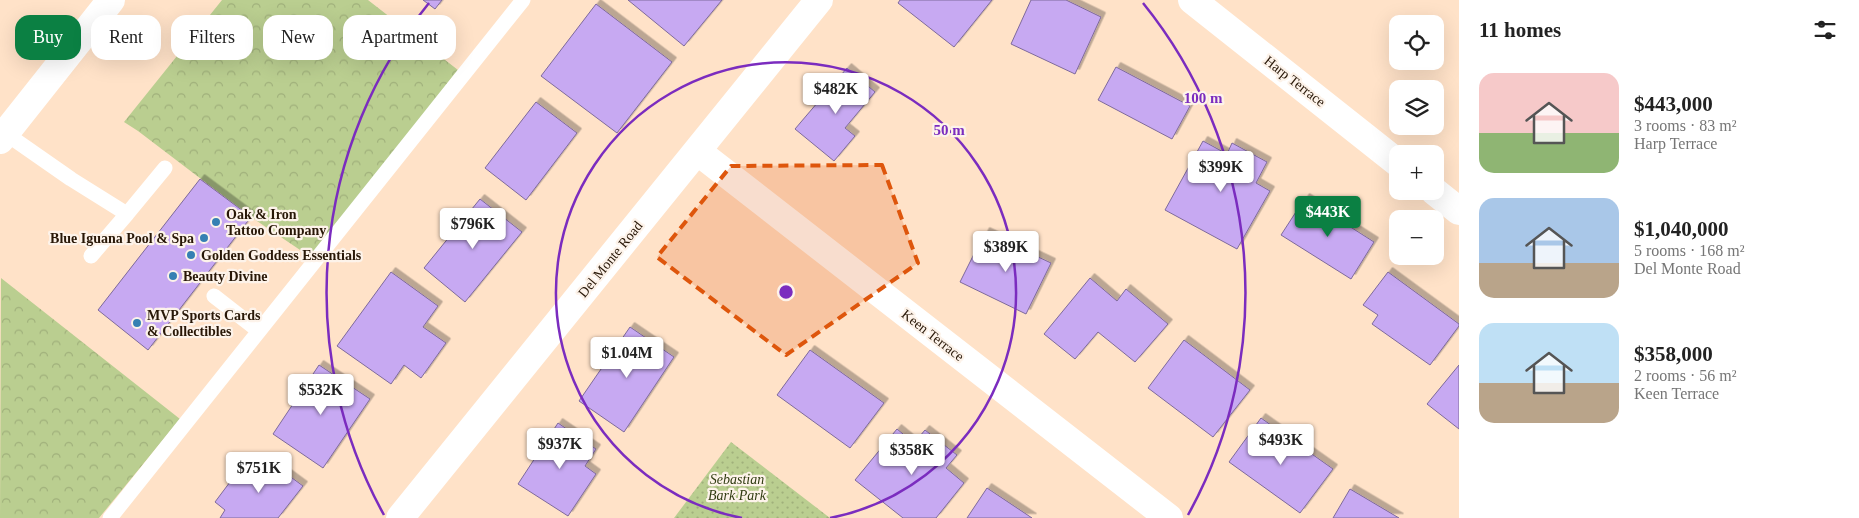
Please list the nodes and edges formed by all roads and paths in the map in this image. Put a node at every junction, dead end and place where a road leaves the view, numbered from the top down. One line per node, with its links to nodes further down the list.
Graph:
1 (111, 0): 5 (street)
2 (523, 0): 14 (lane)
3 (819, 0): 6 (street, Del Monte Road)
4 (1192, 0): 7 (street, Harp Terrace)
5 (3, 136): 11 (lane)
6 (697, 151): 16 (street, Del Monte Road); 17 (street, Keen Terrace)
7 (1389, 155)
8 (165, 168): 11 (lane)
9 (1444, 199): 10 (street)
10 (1459, 211)
11 (128, 214): 12 (lane)
12 (91, 256)
13 (214, 296): 14 (lane)
14 (260, 331): 15 (lane)
15 (110, 518)
16 (400, 518)
17 (1169, 518)

